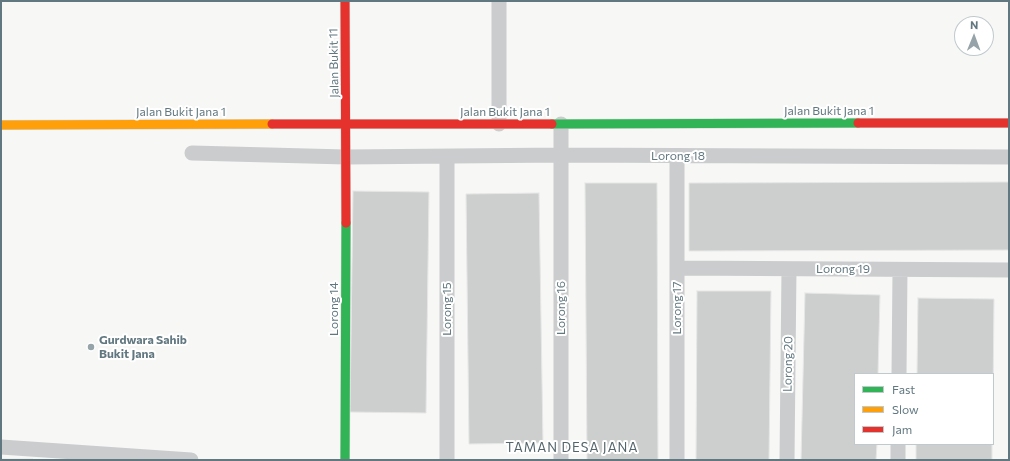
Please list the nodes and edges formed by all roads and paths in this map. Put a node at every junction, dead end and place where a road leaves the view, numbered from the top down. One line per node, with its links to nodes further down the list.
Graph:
1 (345, 1): 4 (street, Jalan Bukit 11)
2 (499, 1): 5 (street)
3 (1009, 123): 6 (street, Jalan Bukit Jana 1)
4 (347, 124): 5 (street, Jalan Bukit Jana 1); 7 (street, Jalan Bukit Jana 1); 11 (street, Jalan Bukit 11)
5 (499, 124): 6 (street, Jalan Bukit Jana 1)
6 (561, 124): 9 (street, Lorong 16)
7 (1, 125)
8 (192, 153): 11 (street, Lorong 18)
9 (562, 155): 10 (street, Lorong 18); 12 (street, Lorong 18); 26 (street, Lorong 16)
10 (676, 156): 13 (street, Lorong 18); 14 (street, Lorong 17)
11 (346, 157): 12 (street, Lorong 18); 24 (street, Lorong 14)
12 (447, 157): 25 (street, Lorong 15)
13 (1009, 157)
14 (677, 268): 15 (street, Lorong 19); 27 (street, Lorong 17)
15 (789, 269): 16 (street, Lorong 19); 28 (street, Lorong 20)
16 (900, 270): 17 (street, Lorong 19); 18 (street)
17 (1009, 270)
18 (899, 373)
19 (898, 445): 29 (street)
20 (1, 447): 21 (street)
21 (56, 456): 22 (street)
22 (174, 460): 23 (street)
23 (191, 460)
24 (345, 460)
25 (448, 460)
26 (560, 460)
27 (677, 460)
28 (787, 460)
29 (898, 460)

